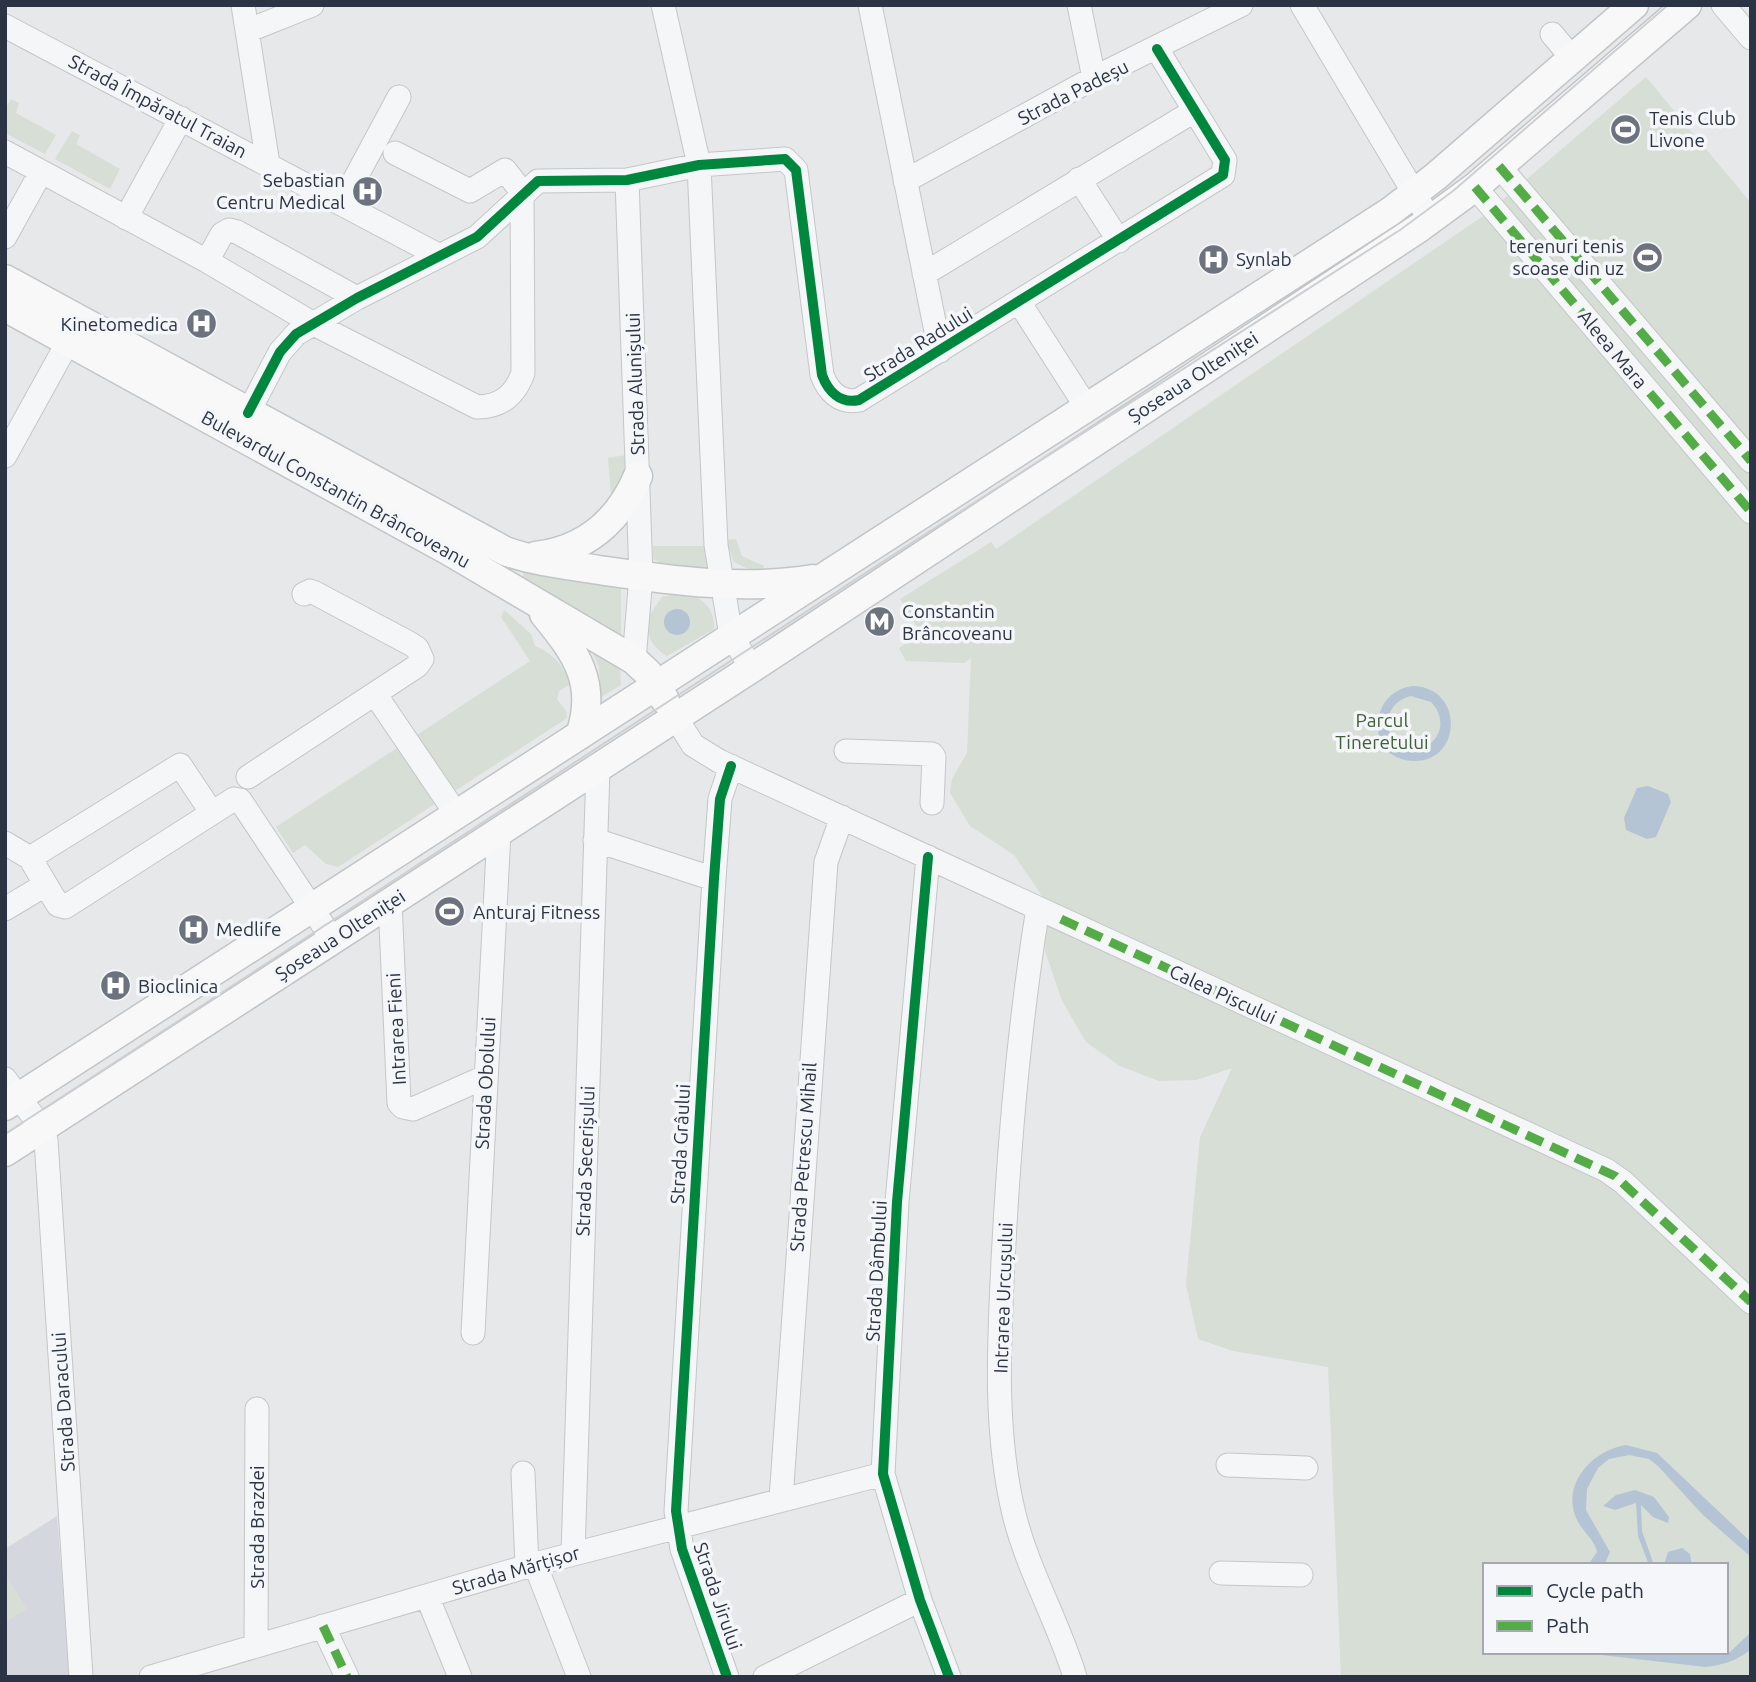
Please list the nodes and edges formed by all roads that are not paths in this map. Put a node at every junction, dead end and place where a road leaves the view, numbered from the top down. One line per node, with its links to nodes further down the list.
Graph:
1 (243, 5): 12 (street)
2 (312, 5): 12 (street)
3 (663, 5): 24 (street)
4 (870, 5): 29 (street, Strada Radului)
5 (1079, 5): 17 (street)
6 (1241, 5): 15 (street, Strada Padeșu)
7 (1302, 5): 32 (street)
8 (1634, 5): 16 (main road, Șoseaua Olteniței)
9 (1687, 5): 25 (main road, Șoseaua Olteniței)
10 (1723, 5): 14 (street)
11 (5, 26): 20 (street, Strada Împăratul Traian)
12 (247, 31): 23 (street)
13 (1552, 34): 16 (street)
14 (1751, 38)
15 (1157, 49): 17 (street, Strada Padeșu); 19 (street)
16 (1572, 58): 32 (main road, Șoseaua Olteniței)
17 (1094, 78): 29 (street, Strada Padeșu)
18 (399, 97): 33 (street)
19 (1194, 111): 27 (street); 37 (street, Strada Radului)
20 (180, 118): 23 (street, Strada Împăratul Traian); 34 (street)
21 (5, 152): 26 (street)
22 (395, 153): 31 (street)
23 (268, 164): 33 (street, Strada Împăratul Traian)
24 (699, 166): 28 (street); 47 (street, Strada Radului); 57 (street)
25 (1499, 166): 30 (main road, Șoseaua Olteniței); 51 (street, Aleea Mara)
26 (41, 172): 34 (street); 36 (street)
27 (1079, 179): 37 (street); 40 (street)
28 (627, 180): 31 (street); 52 (street, Strada Alunișului)
29 (905, 181): 40 (street, Strada Radului)
30 (1475, 187): 35 (main road, Șoseaua Olteniței); 53 (street, Aleea Mara)
31 (522, 192): 38 (street); 45 (street)
32 (1415, 194): 35 (street); 48 (main road, Șoseaua Olteniței)
33 (342, 203): 38 (street, Strada Împăratul Traian)
34 (126, 218): 39 (street)
35 (1431, 220): 62 (main road, Șoseaua Olteniței)
36 (5, 237)
37 (1119, 241): 43 (street, Strada Radului)
38 (438, 255): 42 (street, Bulevardul Constantin Brâncoveanu)
39 (207, 261): 42 (street); 45 (street)
40 (924, 274): 47 (street, Strada Radului)
41 (5, 279): 49 (main road, Bulevardul Constantin Brâncoveanu)
42 (357, 298): 45 (street, Bulevardul Constantin Brâncoveanu)
43 (1019, 302): 47 (street, Strada Radului); 48 (street)
44 (5, 307): 46 (main road, Bulevardul Constantin Brâncoveanu)
45 (312, 323): 49 (street, Bulevardul Constantin Brâncoveanu)
46 (68, 342): 50 (street); 59 (main road, Bulevardul Constantin Brâncoveanu)
47 (940, 351)
48 (1087, 408): 56 (main road, Șoseaua Olteniței)
49 (248, 413): 54 (main road, Bulevardul Constantin Brâncoveanu)
50 (5, 456)
51 (1751, 461)
52 (638, 476): 54 (main road); 55 (street, Strada Alunișului)
53 (1751, 512)
54 (522, 557): 55 (main road, Bulevardul Constantin Brâncoveanu)
55 (641, 576): 57 (main road, Bulevardul Constantin Brâncoveanu); 61 (street, Strada Alunișului)
56 (822, 577): 57 (main road, Bulevardul Constantin Brâncoveanu); 60 (main road, Șoseaua Olteniței)
57 (722, 583): 60 (street)
58 (304, 594): 64 (street)
59 (533, 601): 61 (main road, Bulevardul Constantin Brâncoveanu); 66 (main road)
60 (731, 636): 62 (street); 63 (main road, Șoseaua Olteniței)
61 (634, 660): 63 (main road, Bulevardul Constantin Brâncoveanu)
62 (752, 668): 65 (main road, Șoseaua Olteniței)
63 (657, 685): 65 (main road); 66 (main road, Șoseaua Olteniței)
64 (375, 694): 70 (street); 73 (street)
65 (676, 718): 68 (street, Calea Piscului); 69 (main road, Șoseaua Olteniței)
66 (580, 735): 73 (main road, Șoseaua Olteniței)
67 (846, 751): 71 (street)
68 (731, 766): 74 (street, Calea Piscului); 80 (street, Strada Grâului)
69 (598, 769): 75 (main road, Șoseaua Olteniței); 76 (street, Strada Secerișului)
70 (248, 777)
71 (932, 803)
72 (212, 813): 78 (street); 81 (street); 83 (street)
73 (457, 814): 83 (main road, Șoseaua Olteniței)
74 (842, 817): 79 (street, Calea Piscului); 98 (street, Strada Petrescu Mihail)
75 (499, 832): 82 (main road, Șoseaua Olteniței); 87 (street, Strada Obolului)
76 (595, 840): 80 (street); 100 (street, Strada Secerișului)
77 (5, 843): 78 (street)
78 (30, 858): 81 (street)
79 (928, 858): 84 (street, Calea Piscului); 97 (street, Strada Dâmbului)
80 (714, 879): 99 (street, Strada Grâului)
81 (45, 885): 85 (street)
82 (390, 902): 86 (main road, Șoseaua Olteniței); 87 (street, Intrarea Fieni)
83 (312, 908): 86 (street); 88 (main road, Șoseaua Olteniței)
84 (1038, 908): 91 (street, Calea Piscului); 117 (street, Intrarea Urcușului)
85 (5, 909)
86 (332, 940): 89 (main road, Șoseaua Olteniței)
87 (485, 1077): 92 (street, Strada Obolului)
88 (10, 1094): 89 (street)
89 (42, 1128): 90 (main road, Șoseaua Olteniței); 109 (street, Strada Daracului)
90 (5, 1152)
91 (1751, 1302)
92 (473, 1333)
93 (257, 1409): 107 (street, Strada Brazdei)
94 (1228, 1465): 95 (street)
95 (1306, 1468)
96 (523, 1473): 101 (street)
97 (883, 1474): 98 (street, Strada Mărțișor); 105 (street, Strada Dâmbului)
98 (781, 1499): 99 (street, Strada Mărțișor)
99 (676, 1527): 100 (street, Strada Mărțișor); 114 (street, Strada Jirului)
100 (573, 1554): 101 (street, Strada Mărțișor)
101 (531, 1565): 104 (street, Strada Mărțișor); 113 (street)
102 (1221, 1573): 103 (street)
103 (1301, 1574)
104 (427, 1596): 106 (street, Strada Mărțișor); 112 (street)
105 (920, 1600): 115 (street); 116 (street, Strada Dâmbului)
106 (323, 1626): 107 (street, Strada Mărțișor); 111 (street)
107 (256, 1645): 108 (street, Strada Mărțișor)
108 (191, 1671): 110 (street, Strada Mărțișor)
109 (81, 1677)
110 (151, 1677)
111 (347, 1677)
112 (460, 1677)
113 (579, 1677)
114 (727, 1677)
115 (765, 1677)
116 (949, 1677)
117 (1075, 1677)

